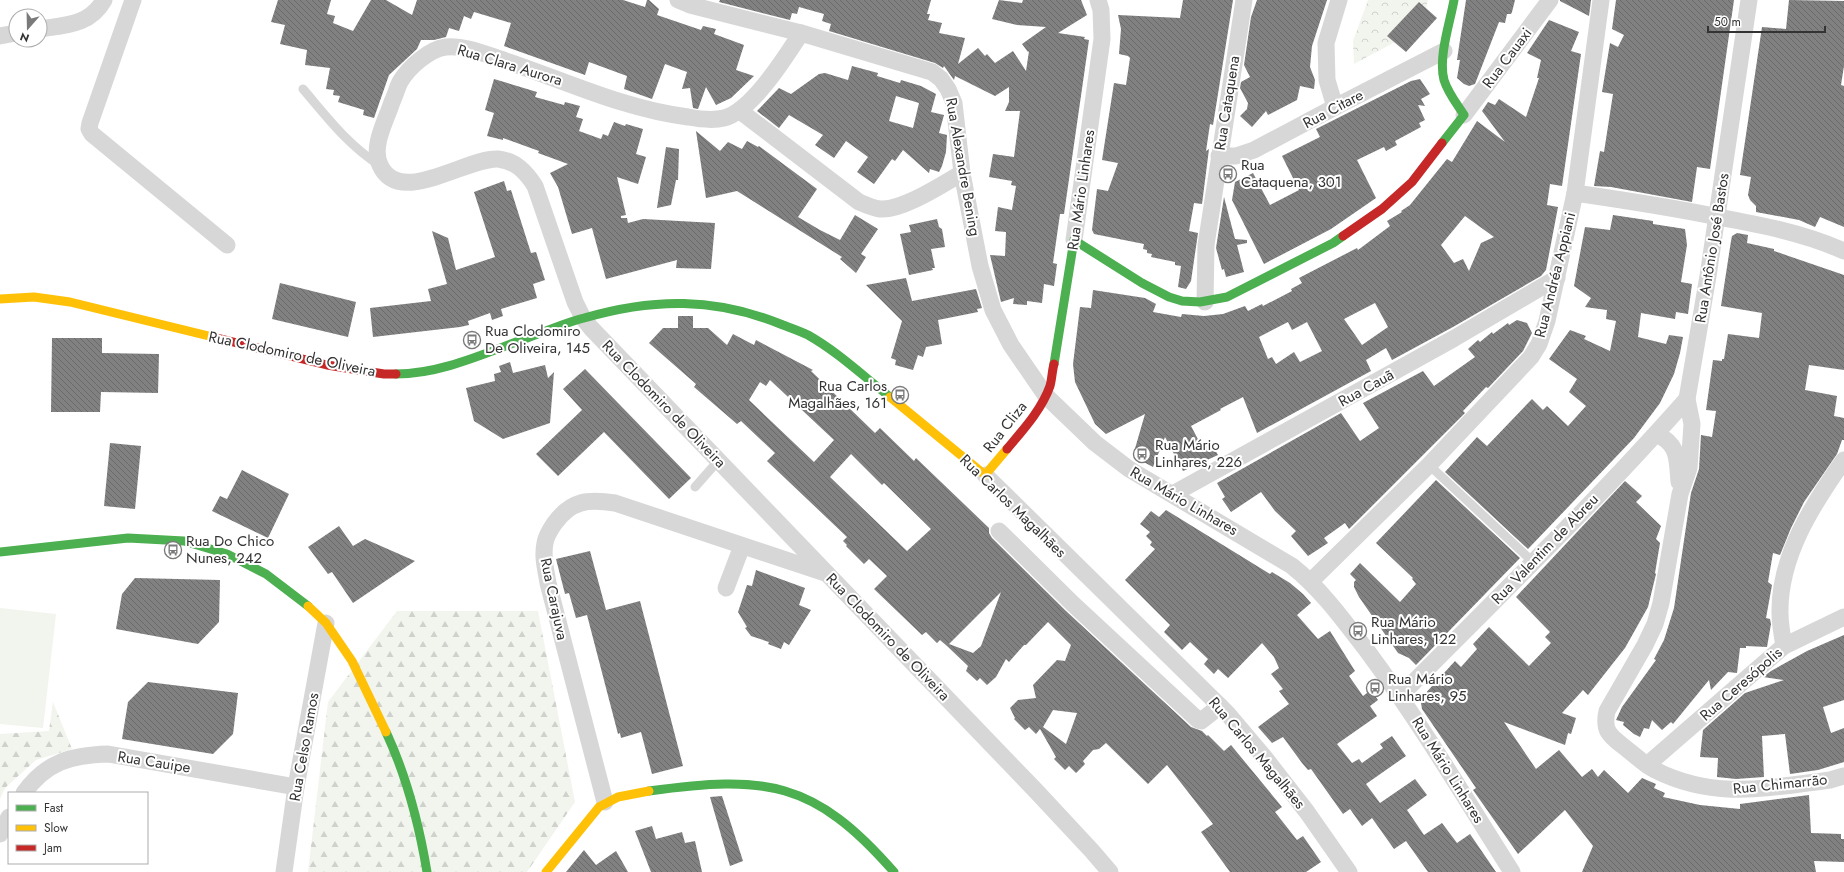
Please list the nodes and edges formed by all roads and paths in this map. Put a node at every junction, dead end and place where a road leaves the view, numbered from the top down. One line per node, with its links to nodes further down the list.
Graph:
1 (104, 0): 11 (street)
2 (134, 0): 24 (street)
3 (678, 0): 12 (street, Rua Alexandre Bening)
4 (1098, 0): 23 (street, Rua Mário Linhares)
5 (1244, 0): 18 (street, Rua Cataquena)
6 (1339, 0): 15 (street)
7 (1454, 0): 13 (street)
8 (1550, 0): 17 (street, Rua Cauaxi)
9 (1601, 0): 21 (street, Rua Andréa Appiani)
10 (1749, 0): 22 (street, Rua Antônio José Bastos)
11 (48, 28)
12 (801, 33): 16 (street, Rua Clara Aurora); 20 (street, Rua Alexandre Bening)
13 (1444, 51): 15 (street, Rua Citare); 17 (street)
14 (303, 89): 19 (lane)
15 (1335, 107): 18 (street, Rua Citare)
16 (740, 111): 19 (street, Rua Clara Aurora); 20 (street)
17 (1464, 115): 28 (street)
18 (1219, 156): 28 (street, Rua Cataquena)
19 (380, 165): 29 (street)
20 (962, 173): 30 (street, Rua Alexandre Bening)
21 (1575, 193): 22 (street); 26 (street, Rua Andréa Appiani)
22 (1717, 216): 25 (street); 31 (street, Rua Antônio José Bastos)
23 (1074, 240): 28 (street); 30 (street, Rua Mário Linhares)
24 (226, 245)
25 (1844, 251)
26 (1557, 278): 35 (street, Rua Andréa Appiani); 38 (street, Rua Cauã)
27 (0, 299): 29 (street, Rua Clodomiro de Oliveira)
28 (1205, 302)
29 (583, 318): 34 (street, Rua Clodomiro de Oliveira); 36 (street, Rua Carlos Magalhães)
30 (1046, 396): 36 (street, Rua Cliza); 38 (street, Rua Mário Linhares)
31 (1687, 399): 32 (street, Rua Valentim de Abreu); 39 (street, Rua Antônio José Bastos)
32 (1656, 434): 39 (street, Rua Antônio José Bastos); 43 (street, Rua Valentim de Abreu)
33 (1844, 460): 49 (street)
34 (718, 461): 37 (lane); 44 (street, Rua Clodomiro de Oliveira)
35 (1429, 465): 43 (lane); 45 (street, Rua Andréa Appiani)
36 (985, 475): 51 (street, Rua Carlos Magalhães)
37 (695, 487)
38 (1173, 494): 45 (street, Rua Mário Linhares)
39 (1680, 494): 52 (street, Rua Antônio José Bastos)
40 (999, 531): 51 (street)
41 (742, 546): 44 (street, Rua Carajuva); 46 (street); 56 (street, Rua Carajuva)
42 (0, 552): 48 (street)
43 (1533, 562): 50 (street, Rua Valentim de Abreu)
44 (827, 574): 63 (street, Rua Clodomiro de Oliveira)
45 (1311, 581): 50 (street, Rua Mário Linhares)
46 (726, 588)
47 (1844, 617): 49 (street, Rua Ceresópolis)
48 (326, 623): 54 (street, Rua Celso Ramos); 60 (street)
49 (1784, 646): 52 (street, Rua Ceresópolis)
50 (1400, 696): 65 (street, Rua Mário Linhares)
51 (1220, 706): 64 (street, Rua Carlos Magalhães)
52 (1647, 765): 53 (street, Rua Chimarrão)
53 (1844, 776)
54 (296, 787): 55 (street, Rua Cauipe); 59 (street, Rua Celso Ramos)
55 (25, 792)
56 (605, 802): 61 (street); 62 (street)
57 (8, 819): 58 (street)
58 (0, 834)
59 (284, 872)
60 (427, 872)
61 (546, 872)
62 (894, 872)
63 (1110, 872)
64 (1349, 872)
65 (1512, 872)

